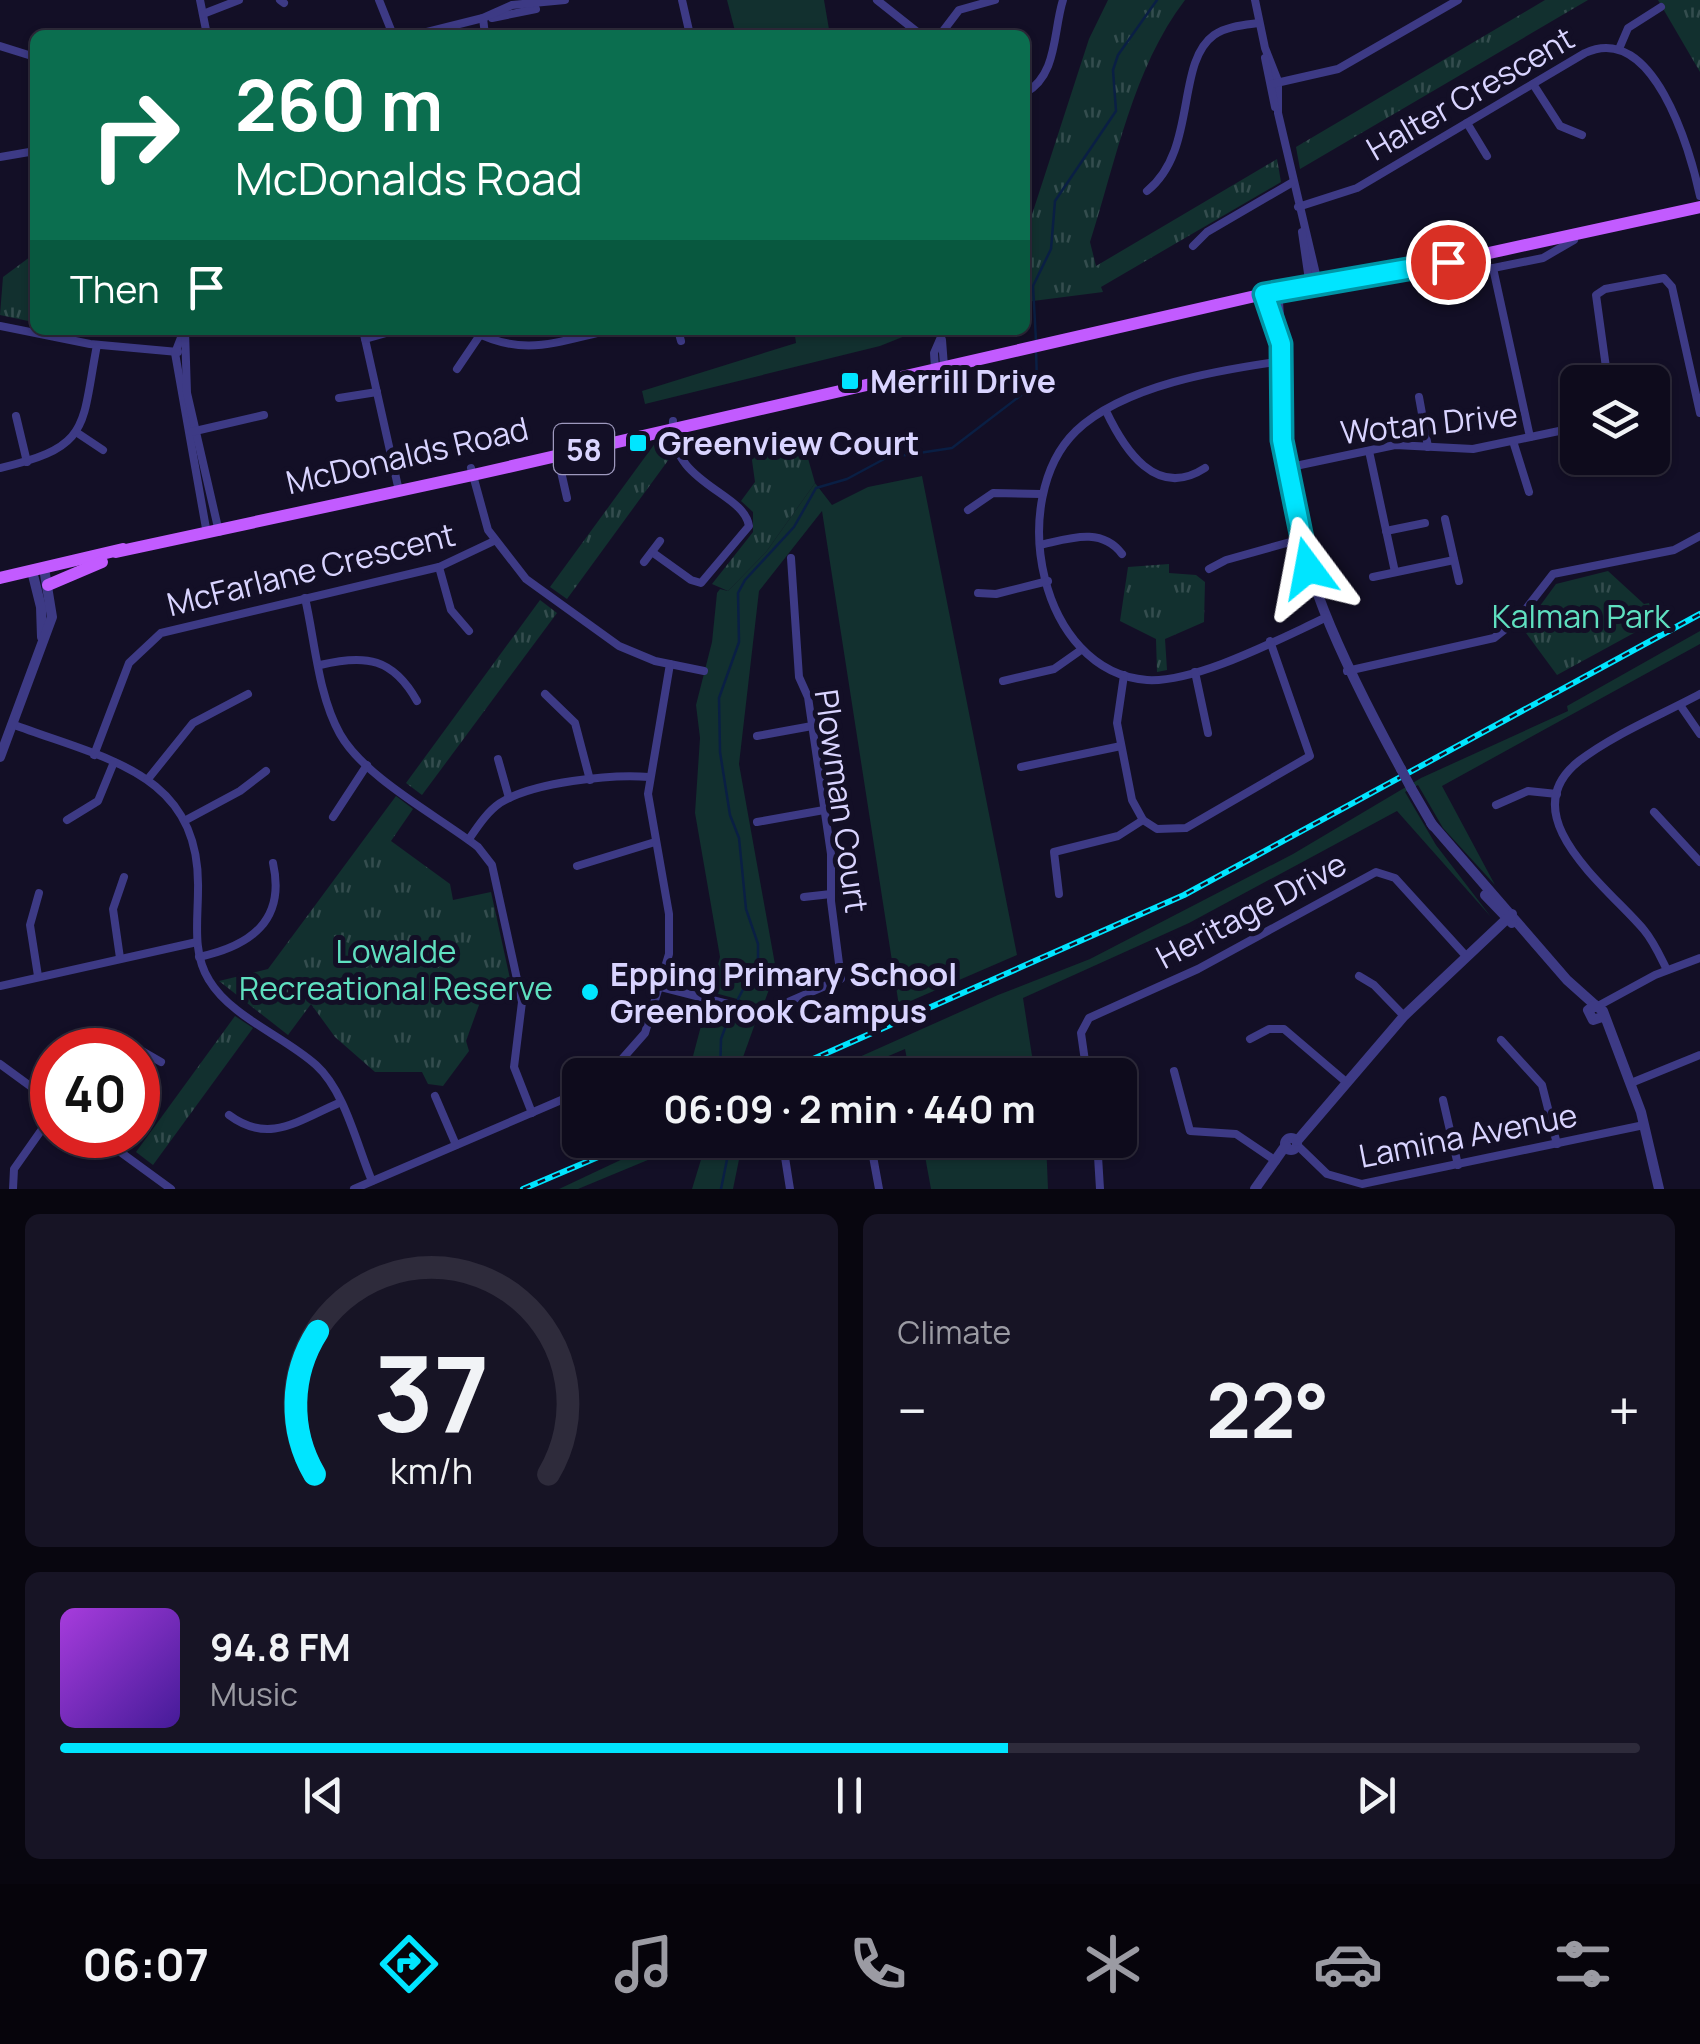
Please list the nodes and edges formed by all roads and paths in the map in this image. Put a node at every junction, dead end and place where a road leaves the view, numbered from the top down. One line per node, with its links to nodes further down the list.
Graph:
1 (200, 0): 13 (street)
2 (238, 0): 13 (street)
3 (379, 0): 18 (street)
4 (682, 0): 21 (street)
5 (877, 0): 16 (street)
6 (995, 0): 24 (street)
7 (1062, 0): 30 (street)
8 (1255, 0): 15 (street)
9 (1458, 0): 28 (street)
10 (560, 1): 11 (street)
11 (513, 4): 14 (street)
12 (1661, 7): 26 (street)
13 (203, 14): 17 (street)
14 (479, 18): 19 (street); 20 (street)
15 (1260, 23): 28 (street); 37 (street)
16 (907, 24): 22 (street); 23 (street)
17 (207, 30)
18 (391, 30)
19 (435, 30)
20 (482, 30)
21 (689, 30)
22 (902, 30)
23 (915, 30)
24 (944, 30)
25 (0, 46): 27 (street)
26 (1618, 48): 29 (street, Halter Crescent); 38 (street, Halter Crescent)
27 (30, 55)
28 (1276, 83): 36 (street)
29 (1533, 84): 31 (street, Halter Crescent); 32 (street)
30 (1030, 89)
31 (1467, 123): 34 (street); 39 (street, Halter Crescent)
32 (1582, 134)
33 (30, 152): 35 (street)
34 (1487, 156)
35 (0, 157)
36 (1293, 182): 39 (street); 42 (street)
37 (1147, 192)
38 (1700, 196)
39 (1298, 206): 45 (street)
40 (1700, 210): 41 (main road, McDonalds Road / 58)
41 (1604, 230): 43 (main road, McDonalds Road / 58); 44 (street, McDonalds Road)
42 (1192, 246)
43 (1448, 262): 44 (street, McDonalds Road); 45 (main road, McDonalds Road / 58)
44 (1493, 268): 75 (street)
45 (1315, 288): 46 (main road, McDonalds Road / 58)
46 (1272, 296): 60 (street); 62 (main road, McDonalds Road / 58)
47 (0, 326): 48 (street)
48 (30, 332)
49 (45, 335): 58 (street)
50 (183, 335): 59 (street)
51 (364, 335): 64 (street)
52 (474, 335): 63 (street)
53 (482, 335): 54 (street)
54 (587, 335)
55 (679, 335): 57 (street)
56 (942, 335): 62 (street)
57 (680, 341)
58 (94, 345): 59 (street); 73 (street)
59 (178, 351): 74 (street)
60 (1282, 362): 67 (street); 84 (street)
61 (1606, 365): 68 (street)
62 (940, 367): 71 (main road, McDonalds Road / 58)
63 (457, 369)
64 (377, 392): 66 (street); 86 (street)
65 (1419, 397): 77 (street)
66 (339, 398)
67 (1106, 411): 83 (street); 88 (street)
68 (1700, 414)
69 (264, 415): 74 (street)
70 (16, 416): 81 (street)
71 (674, 426): 80 (main road, McDonalds Road / 58); 102 (street)
72 (1560, 431): 75 (street, Wotan Drive)
73 (76, 432): 78 (street); 81 (street)
74 (190, 432): 93 (street)
75 (1530, 438): 76 (street, Wotan Drive)
76 (1514, 441): 77 (street, Wotan Drive); 87 (street)
77 (1428, 447): 79 (street, Wotan Drive)
78 (103, 450)
79 (1369, 450): 84 (street, Wotan Drive); 94 (street)
80 (557, 452): 85 (main road, McDonalds Road / 58); 89 (street)
81 (27, 462): 82 (street)
82 (0, 468)
83 (1205, 468)
84 (1286, 468): 96 (street)
85 (472, 472): 86 (main road, McDonalds Road / 58); 98 (street)
86 (398, 487): 93 (main road, McDonalds Road / 58)
87 (1530, 492)
88 (1041, 494): 90 (street); 99 (street)
89 (567, 498)
90 (968, 510)
91 (1446, 519): 105 (street)
92 (1425, 522): 94 (street)
93 (212, 530): 100 (main road, McDonalds Road / 58); 101 (main road, McDonalds Road / 58)
94 (1386, 531): 110 (street)
95 (1700, 536): 127 (street)
96 (1301, 539): 109 (street); 118 (street)
97 (660, 540): 102 (street)
98 (494, 541): 107 (street, McFarlane Crescent); 123 (street)
99 (1040, 545): 103 (street); 113 (street)
100 (138, 548): 101 (main road, McDonalds Road / 58); 115 (main road)
101 (116, 552): 108 (main road, McDonalds Road / 58)
102 (652, 552): 106 (street)
103 (1122, 554)
104 (791, 558): 136 (street, Plowman Court)
105 (1454, 560): 110 (street); 114 (street)
106 (644, 562)
107 (439, 567): 117 (street, McFarlane Crescent); 119 (street)
108 (38, 569): 112 (main road, McDonalds Road / 58); 115 (street); 121 (street)
109 (1209, 570)
110 (1395, 572): 111 (street)
111 (1373, 577)
112 (0, 578)
113 (1048, 581): 116 (street); 122 (street)
114 (1459, 581)
115 (48, 585): 121 (street)
116 (978, 593)
117 (305, 598): 124 (street); 141 (street, McFarlane Crescent)
118 (1325, 618): 120 (street); 127 (street)
119 (469, 631)
120 (1270, 641): 126 (street); 159 (street)
121 (40, 647): 135 (street)
122 (1081, 650): 128 (street); 129 (street)
123 (670, 664): 125 (street); 148 (street)
124 (320, 665): 133 (street); 145 (street)
125 (704, 671)
126 (1195, 672): 128 (street); 137 (street)
127 (1349, 674): 171 (street, bridge)
128 (1124, 675): 140 (street)
129 (1003, 681)
130 (248, 694): 149 (street)
131 (545, 694): 150 (street)
132 (1700, 694): 134 (street)
133 (417, 701)
134 (1680, 705): 138 (street); 151 (street)
135 (12, 724): 141 (street); 142 (street)
136 (812, 726): 139 (street); 154 (street, Plowman Court)
137 (1208, 733)
138 (1700, 734)
139 (757, 736)
140 (1121, 746): 146 (street); 159 (street)
141 (94, 755): 144 (street)
142 (0, 757)
143 (498, 759): 152 (street)
144 (114, 762): 149 (street); 157 (street)
145 (367, 765): 156 (street); 161 (street)
146 (1021, 767)
147 (266, 771): 158 (street)
148 (649, 776): 150 (street); 162 (street)
149 (148, 778): 158 (street)
150 (590, 780): 152 (street)
151 (1558, 794): 153 (street); 177 (street)
152 (509, 798): 161 (street)
153 (1496, 805)
154 (824, 810): 160 (street); 168 (street, Plowman Court)
155 (1654, 812): 163 (street)
156 (333, 817)
157 (67, 820)
158 (186, 820): 172 (street)
159 (1143, 820): 169 (street)
160 (757, 822)
161 (468, 839): 198 (street)
162 (655, 842): 165 (street); 181 (street)
163 (1700, 862)
164 (273, 863): 174 (street)
165 (578, 866)
166 (124, 877): 175 (street)
167 (39, 893): 178 (street)
168 (831, 894): 170 (street); 181 (street, Plowman Court)
169 (1059, 894)
170 (804, 897)
171 (1509, 917): 173 (street); 182 (street)
172 (198, 942): 174 (street); 175 (street)
173 (1466, 956): 183 (street); 188 (street, Heritage Drive)
174 (199, 957): 197 (street)
175 (120, 958): 178 (street)
176 (1700, 958): 177 (street)
177 (1667, 970): 182 (street)
178 (38, 976): 180 (street)
179 (1359, 976): 183 (street)
180 (0, 986)
181 (662, 987): 187 (street)
182 (1597, 1012): 192 (street)
183 (1404, 1016): 191 (street)
184 (1250, 1040): 191 (street)
185 (1502, 1040): 201 (street)
186 (1700, 1055): 192 (street)
187 (623, 1058)
188 (1085, 1058)
189 (0, 1064): 193 (street)
190 (1174, 1071): 209 (street)
191 (1345, 1081): 203 (street)
192 (1631, 1083): 200 (street)
193 (30, 1086)
194 (434, 1096): 202 (street)
195 (562, 1100): 198 (street)
196 (1444, 1100): 210 (street)
197 (339, 1103): 199 (street); 211 (street)
198 (532, 1113): 202 (street)
199 (229, 1116)
200 (1644, 1125): 201 (street, Lamina Avenue); 219 (street)
201 (1557, 1144): 210 (street, Lamina Avenue)
202 (456, 1145): 211 (street)
203 (1292, 1145): 209 (street); 210 (street, Lamina Avenue)
204 (30, 1147): 212 (street)
205 (129, 1158): 213 (street)
206 (785, 1158): 215 (street)
207 (873, 1158): 216 (street)
208 (1098, 1158): 217 (street)
209 (1276, 1161): 218 (street)
210 (1458, 1165)
211 (372, 1181): 214 (street)
212 (13, 1189)
213 (171, 1189)
214 (354, 1189)
215 (790, 1189)
216 (879, 1189)
217 (1100, 1189)
218 (1255, 1189)
219 (1659, 1189)

